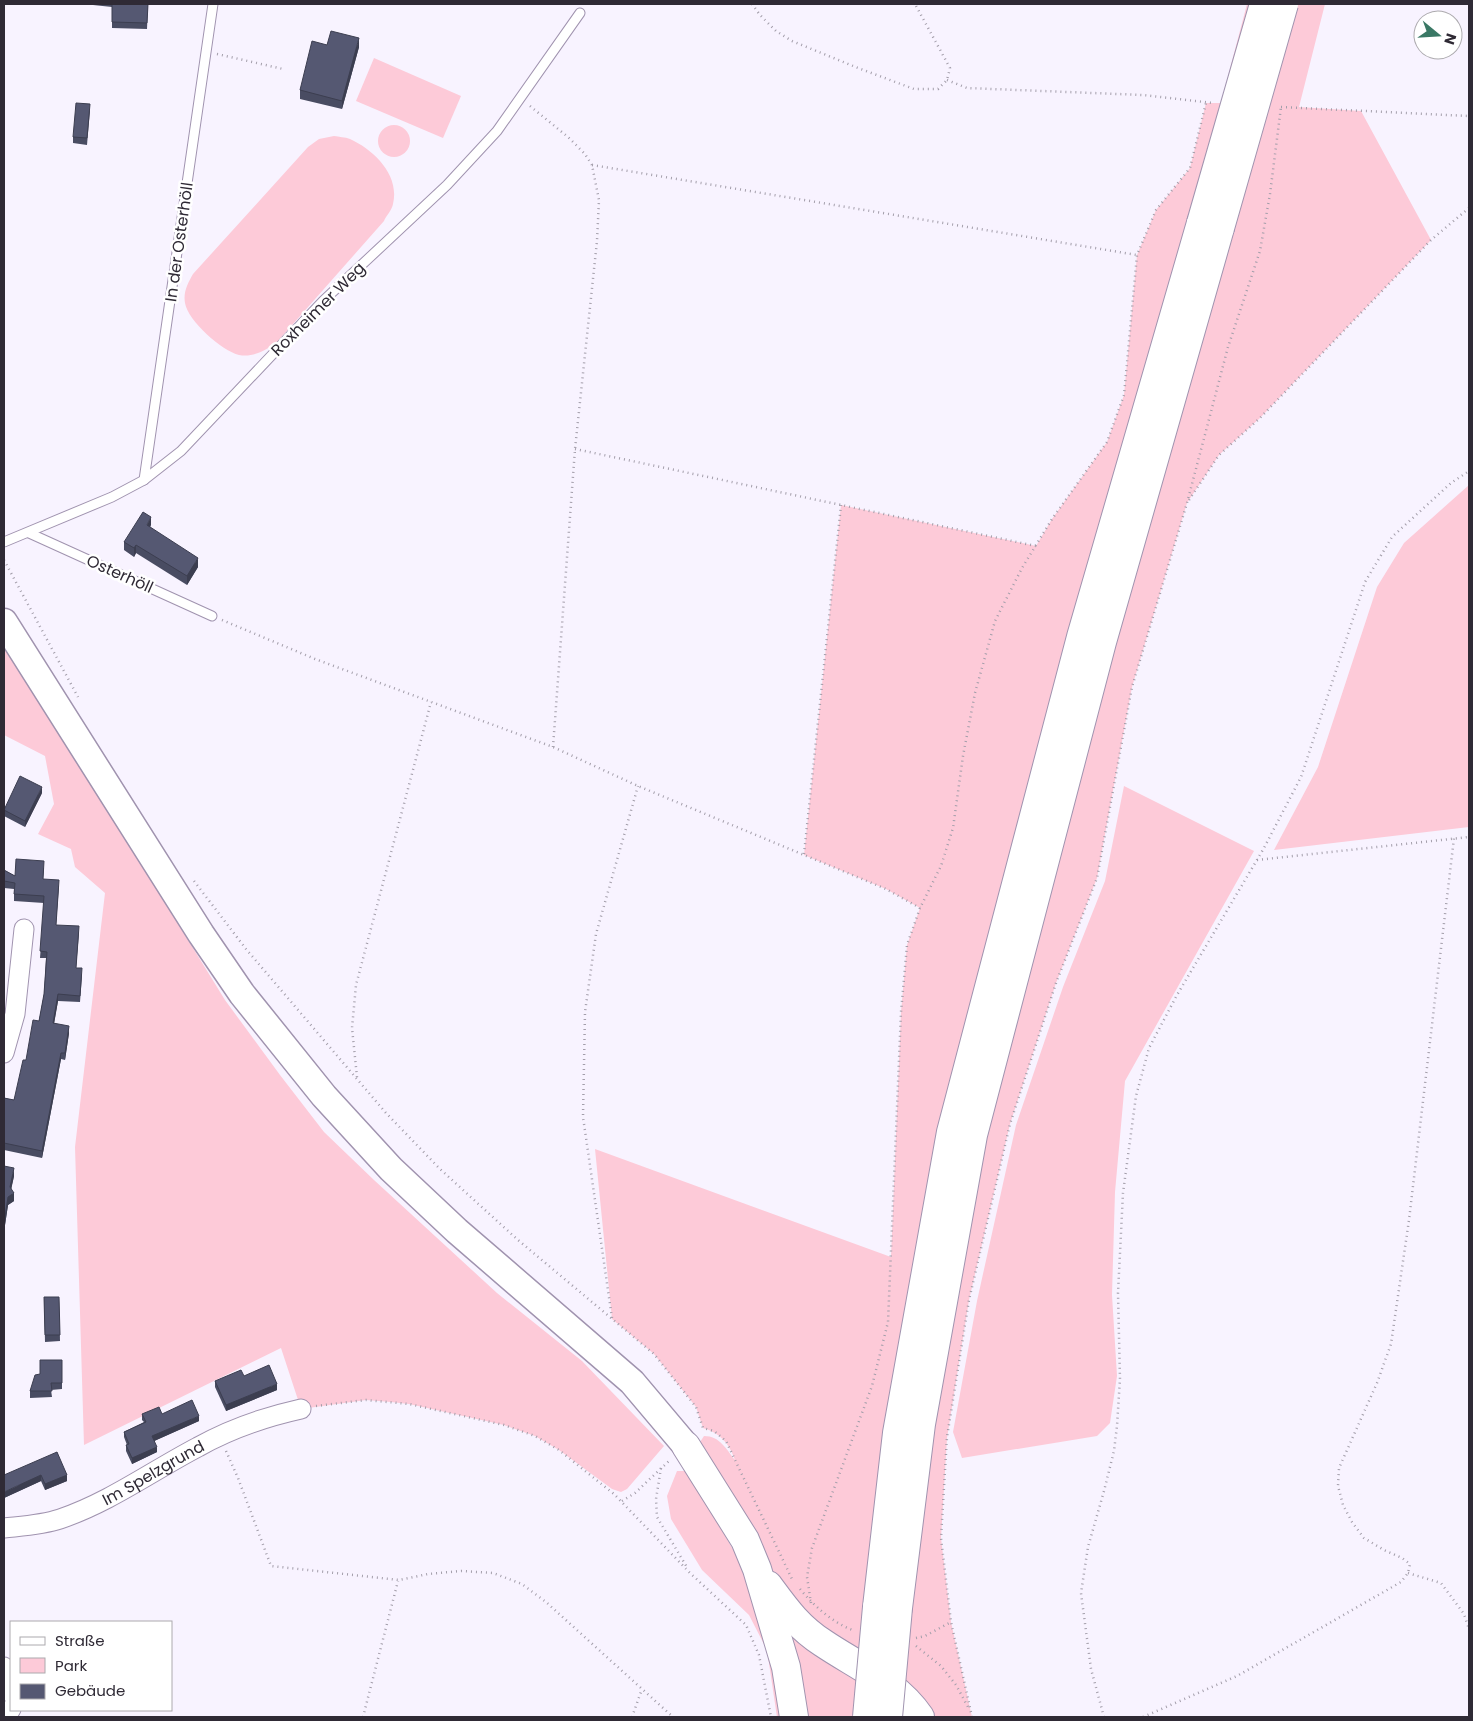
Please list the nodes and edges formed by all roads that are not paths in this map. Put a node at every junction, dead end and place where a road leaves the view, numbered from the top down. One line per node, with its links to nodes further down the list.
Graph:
1 (213, 4): 6 (lane, In der Osterhöll)
2 (1264, 4): 5 (highway, bridge)
3 (1284, 4): 5 (highway, bridge)
4 (580, 13): 6 (lane, Roxheimer Weg)
5 (1211, 225): 17 (highway)
6 (144, 480): 7 (lane, Roxheimer Weg)
7 (29, 533): 8 (lane, Roxheimer Weg); 9 (lane, Osterhöll)
8 (4, 542)
9 (212, 616)
10 (4, 622): 14 (main road)
11 (24, 929): 12 (street)
12 (4, 1053)
13 (301, 1409): 15 (street, Im Spelzgrund)
14 (686, 1446): 16 (highway)
15 (4, 1528)
16 (757, 1569): 20 (highway); 23 (highway)
17 (887, 1607): 21 (highway, bridge); 22 (highway, bridge)
18 (4, 1667): 19 (street)
19 (10, 1689)
20 (794, 1717)
21 (867, 1717)
22 (888, 1717)
23 (920, 1717)

